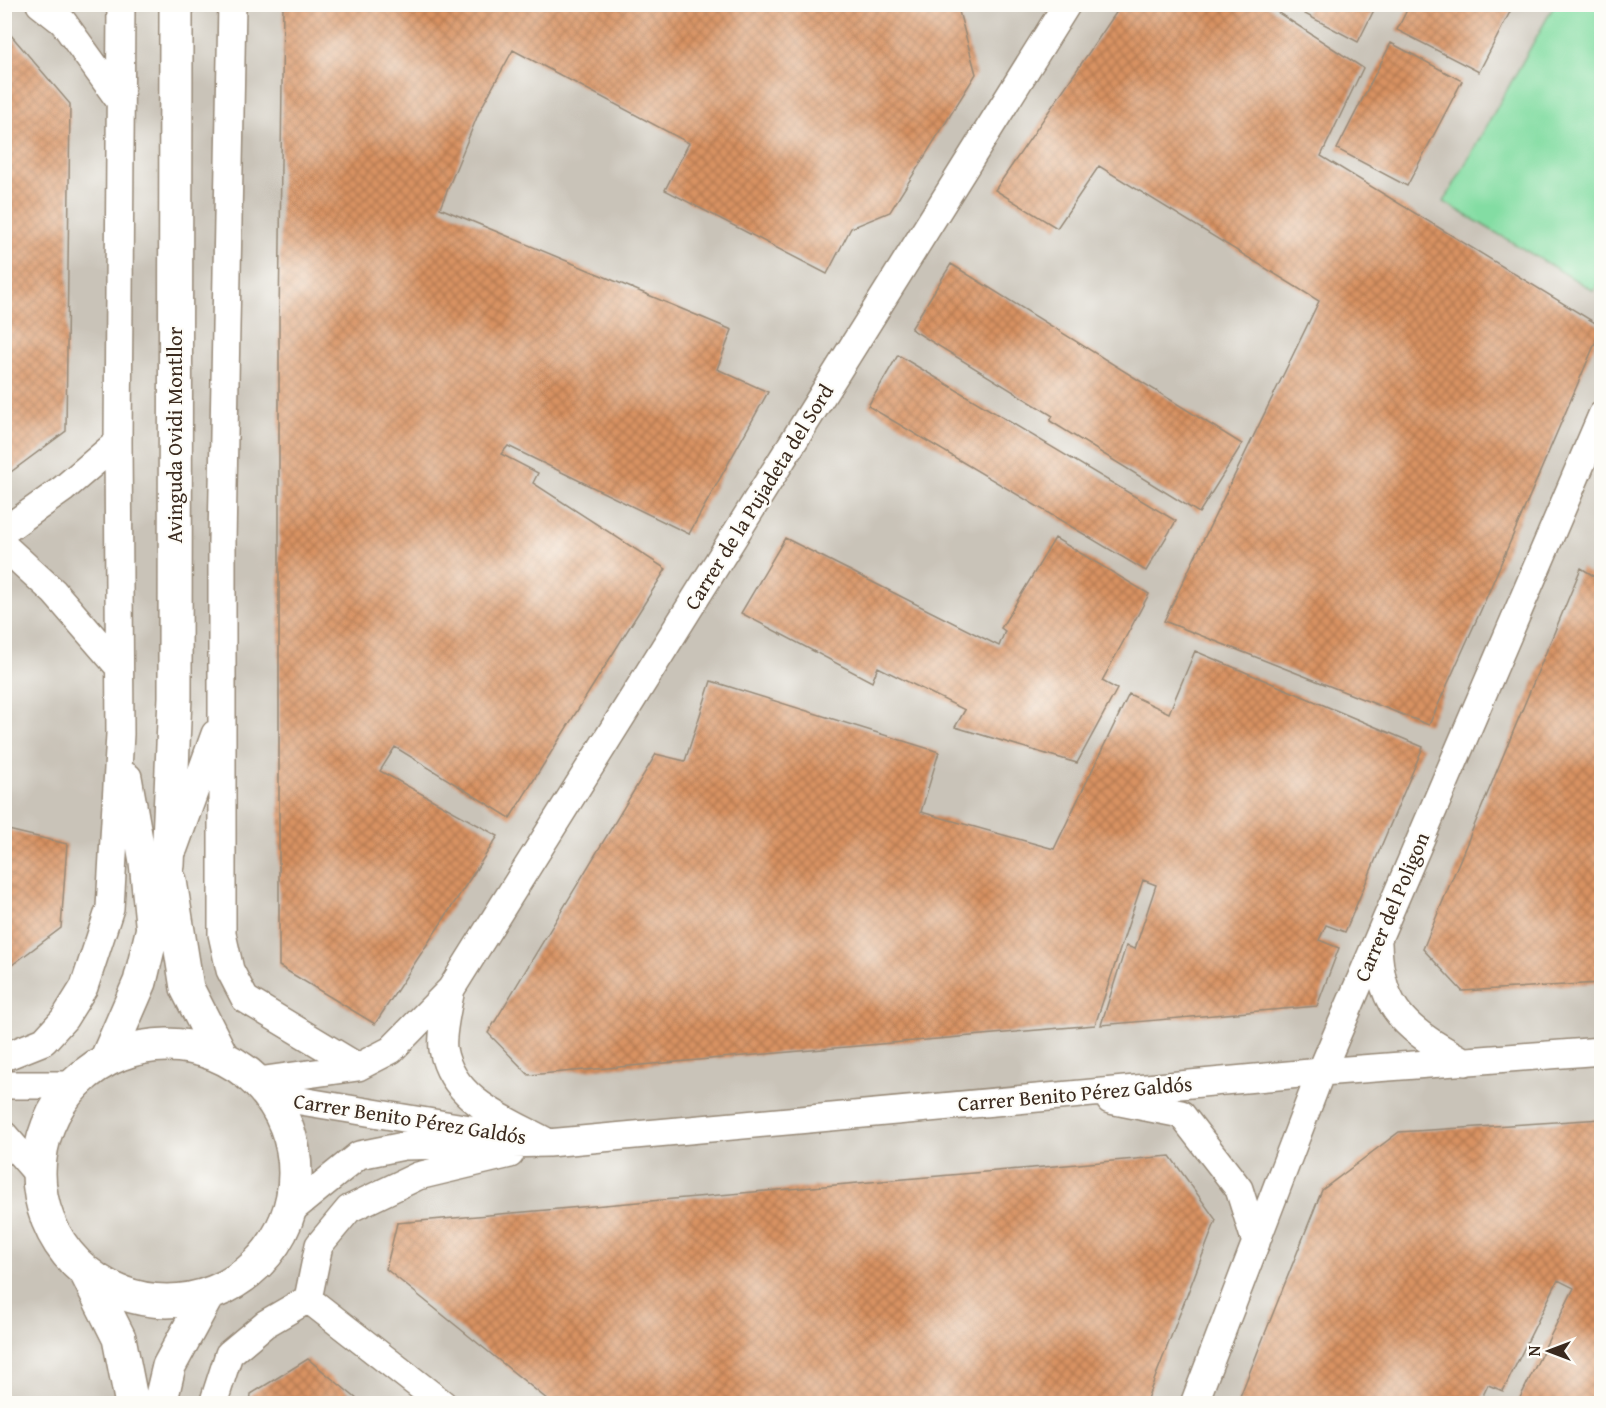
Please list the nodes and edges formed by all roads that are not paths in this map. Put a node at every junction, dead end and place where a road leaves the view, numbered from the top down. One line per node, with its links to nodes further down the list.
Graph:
1 (40, 4): 6 (street)
2 (121, 4): 6 (street, Avinguda Ovidi Montllor)
3 (176, 4): 14 (street, Avinguda Ovidi Montllor)
4 (232, 4): 12 (street, Avinguda Ovidi Montllor)
5 (1067, 4): 17 (street, Carrer de la Pujadeta del Sord)
6 (120, 101): 8 (street, Avinguda Ovidi Montllor)
7 (1602, 416): 16 (street, Carrer del Poligon)
8 (118, 442): 9 (street); 11 (street, Avinguda Ovidi Montllor)
9 (4, 531)
10 (4, 546): 11 (street)
11 (118, 666): 13 (street, Avinguda Ovidi Montllor)
12 (222, 716): 14 (street, Avinguda Ovidi Montllor); 23 (street, Avinguda Ovidi Montllor)
13 (120, 735): 15 (street, Avinguda Ovidi Montllor); 20 (street, Avinguda Ovidi Montllor)
14 (168, 865): 15 (street, Avinguda Ovidi Montllor); 19 (street, Avinguda Ovidi Montllor)
15 (150, 940): 21 (street, Avinguda Ovidi Montllor)
16 (1378, 940): 22 (street); 24 (street, Carrer del Poligon)
17 (450, 989): 23 (street, Carrer de la Pujadeta del Sord); 30 (street, Carrer de la Pujadeta del Sord)
18 (1602, 1051): 22 (street, Carrer Benito Pérez Galdós)
19 (221, 1055): 21 (street); 27 (street)
20 (4, 1057)
21 (107, 1058): 26 (street)
22 (1465, 1062): 24 (street, Carrer Benito Pérez Galdós)
23 (358, 1067): 27 (street, Carrer de la Pujadeta del Sord)
24 (1321, 1072): 28 (street, Carrer Benito Pérez Galdós); 33 (street, Carrer del Poligon)
25 (4, 1085): 26 (street)
26 (73, 1085): 31 (street)
27 (264, 1089): 30 (street, Carrer Benito Pérez Galdós); 32 (street)
28 (1080, 1094): 30 (street, Carrer Benito Pérez Galdós); 33 (street)
29 (4, 1135): 31 (street)
30 (548, 1143): 32 (street, Carrer Benito Pérez Galdós); 36 (street, Carrer Benito Pérez Galdós)
31 (39, 1175): 34 (street)
32 (290, 1211): 35 (street)
33 (1256, 1243): 41 (street, Carrer del Poligon)
34 (87, 1274): 35 (street); 37 (street)
35 (207, 1296): 38 (street)
36 (308, 1299): 39 (street); 40 (street)
37 (132, 1404)
38 (160, 1404)
39 (213, 1404)
40 (443, 1404)
41 (1194, 1404)

